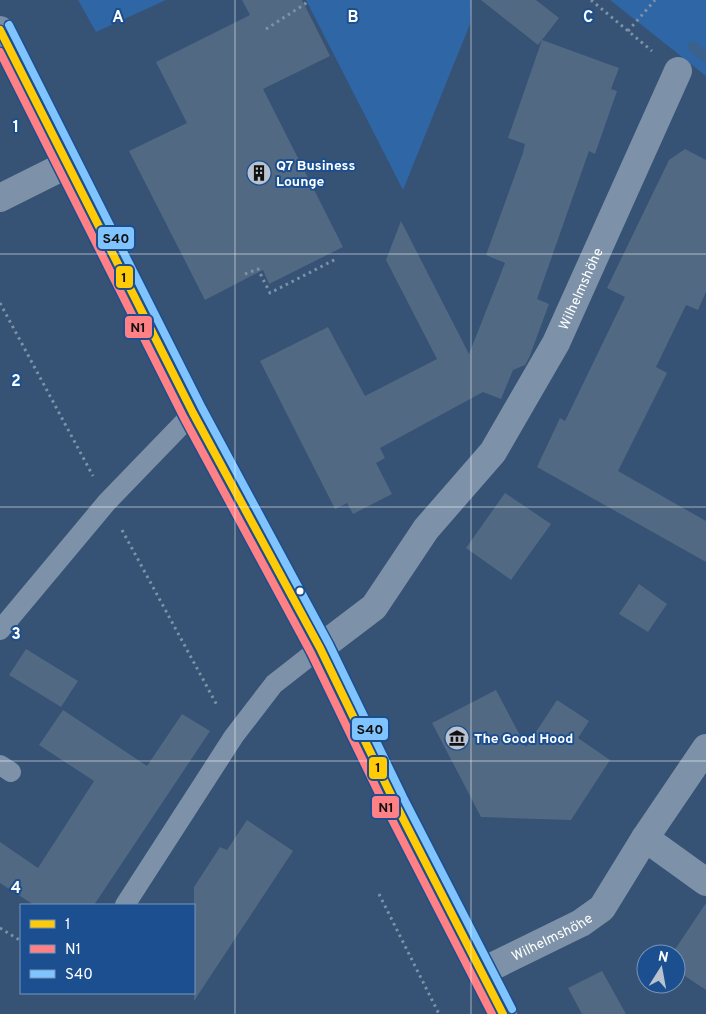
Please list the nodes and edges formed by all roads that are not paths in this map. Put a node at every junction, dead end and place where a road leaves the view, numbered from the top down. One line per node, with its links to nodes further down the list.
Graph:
1 (0, 30): 3 (main road)
2 (678, 71): 7 (street, Wilhelmshöhe)
3 (68, 164): 4 (street); 5 (main road)
4 (0, 198)
5 (193, 413): 6 (lane); 7 (main road)
6 (0, 630)
7 (320, 648): 11 (lane); 12 (main road)
8 (706, 748): 9 (street, Wilhelmshöhe)
9 (645, 838): 10 (street); 12 (street, Wilhelmshöhe)
10 (706, 882)
11 (126, 904)
12 (481, 972): 13 (main road)
13 (503, 1014)

